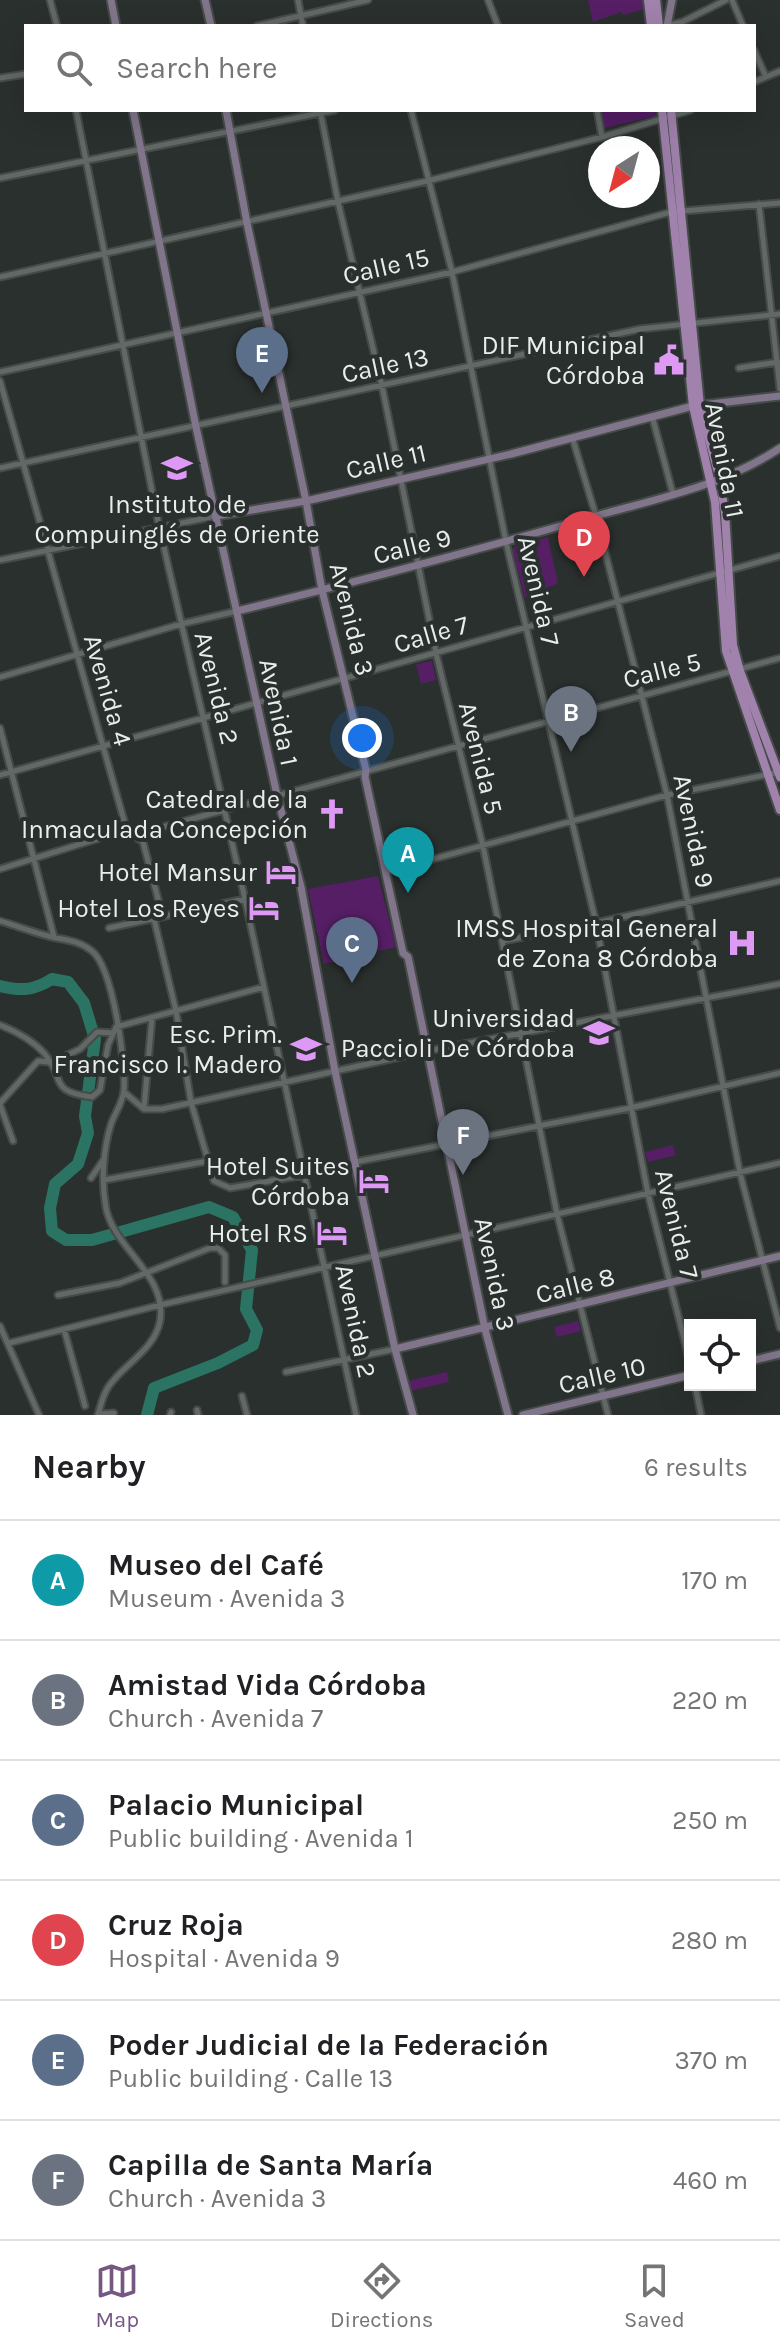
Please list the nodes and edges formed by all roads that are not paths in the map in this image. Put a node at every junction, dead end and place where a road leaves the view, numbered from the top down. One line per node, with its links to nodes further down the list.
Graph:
1 (50, 0): 13 (street)
2 (111, 0): 14 (main road)
3 (205, 0): 15 (main road)
4 (298, 0): 12 (street)
5 (368, 0): 12 (street)
6 (488, 0): 18 (street)
7 (648, 0): 19 (main road)
8 (656, 0): 20 (main road)
9 (672, 0): 21 (main road)
10 (726, 0): 22 (street)
11 (732, 0): 23 (street)
12 (301, 16): 16 (street); 17 (street)
13 (56, 24)
14 (116, 24)
15 (211, 24)
16 (266, 24)
17 (303, 24)
18 (497, 24)
19 (651, 24)
20 (664, 24)
21 (666, 24)
22 (683, 24)
23 (742, 24)
24 (756, 54): 27 (street)
25 (780, 71): 27 (street)
26 (24, 74): 28 (street)
27 (766, 77): 29 (street)
28 (0, 78)
29 (756, 81)
30 (76, 112): 42 (street, Avenida 2)
31 (133, 112): 41 (main road, Avenida 1)
32 (226, 112): 37 (main road, Avenida 3)
33 (320, 112): 37 (street); 45 (street, Avenida 5)
34 (411, 112): 44 (street, Avenida 7)
35 (597, 112): 38 (street)
36 (667, 114): 39 (street); 48 (main road, Avenida 11); 49 (main road, Avenida 11)
37 (230, 132): 41 (street); 50 (main road, Avenida 3)
38 (602, 136)
39 (605, 136)
40 (588, 141): 44 (street)
41 (142, 150): 42 (street); 51 (main road, Avenida 1)
42 (86, 161): 43 (street); 52 (street, Avenida 2)
43 (0, 178)
44 (427, 181): 45 (street); 53 (street, Avenida 7)
45 (338, 202): 50 (street); 55 (street, Avenida 5)
46 (780, 203): 47 (street, Calle 15)
47 (759, 204): 49 (street, Calle 15); 57 (street)
48 (671, 212): 49 (street, Calle 15); 53 (street, Calle 15); 58 (main road, Avenida 11)
49 (682, 212): 58 (main road, Avenida 11)
50 (247, 223): 51 (street); 56 (main road, Avenida 3)
51 (158, 242): 52 (street); 59 (main road, Avenida 1)
52 (104, 254): 54 (street); 60 (street, Avenida 2)
53 (452, 272): 55 (street, Calle 15); 62 (street, Avenida 7)
54 (0, 277)
55 (360, 292): 56 (street, Calle 15); 66 (street, Avenida 5)
56 (267, 314): 59 (street, Calle 15); 69 (main road, Avenida 3)
57 (776, 314): 58 (street, Calle 13); 61 (street)
58 (687, 323): 62 (street, Calle 13); 70 (main road, Avenida 11)
59 (179, 334): 60 (street, Calle 15); 72 (main road, Avenida 1)
60 (125, 345): 64 (street, Calle 15); 73 (street, Avenida 2)
61 (778, 362): 63 (street); 67 (street)
62 (473, 366): 66 (street, Calle 13); 76 (street, Avenida 7)
63 (739, 368)
64 (0, 372)
65 (0, 381): 77 (street, Avenida 4)
66 (382, 386): 69 (street, Calle 13); 79 (street, Avenida 5)
67 (780, 389)
68 (780, 396): 70 (main road, Calle 11)
69 (286, 406): 72 (street, Calle 13); 82 (main road, Avenida 3)
70 (697, 406): 71 (main road, Calle 11); 80 (main road, Avenida 11)
71 (652, 416): 74 (main road, Calle 11); 81 (street)
72 (196, 427): 73 (street, Calle 13); 83 (main road, Avenida 1)
73 (143, 437): 77 (street, Calle 13); 85 (street, Avenida 2)
74 (573, 440): 76 (main road, Calle 11); 84 (street, Avenida 9)
75 (780, 448): 80 (main road, Calle 9)
76 (490, 458): 79 (main road, Calle 11); 86 (street, Avenida 7)
77 (23, 463): 78 (street, Calle 13); 87 (street, Avenida 4)
78 (0, 468)
79 (400, 478): 82 (main road, Calle 11); 90 (street, Avenida 5)
80 (716, 480): 81 (main road, Calle 9); 91 (main road, Avenida 11)
81 (674, 495): 84 (main road, Calle 9)
82 (306, 501): 83 (main road, Calle 11); 92 (main road, Avenida 3)
83 (216, 516): 85 (street, Calle 11); 94 (main road, Avenida 1)
84 (596, 516): 86 (main road, Calle 9); 93 (street, Avenida 9)
85 (159, 526): 87 (street, Calle 11); 95 (street, Avenida 2)
86 (506, 542): 90 (main road, Calle 9); 96 (street, Avenida 7)
87 (49, 551): 89 (street, Calle 11); 98 (street, Avenida 4)
88 (780, 556): 91 (street, Calle 7)
89 (0, 560)
90 (417, 566): 92 (main road, Calle 9); 97 (street, Avenida 5)
91 (725, 570): 93 (street, Calle 7); 100 (main road, Avenida 11)
92 (322, 590): 94 (main road, Calle 9); 102 (main road, Avenida 3)
93 (618, 602): 96 (street, Calle 7); 103 (street, Avenida 9)
94 (237, 611): 95 (street, Calle 9); 104 (main road, Avenida 1)
95 (181, 624): 98 (street, Calle 9); 105 (street, Avenida 2)
96 (527, 628): 97 (street, Calle 7); 106 (street, Avenida 7)
97 (436, 653): 102 (street, Calle 7); 108 (street, Avenida 5)
98 (77, 656): 101 (street, Calle 9); 109 (street, Avenida 4)
99 (780, 658): 100 (street, Calle 5)
100 (736, 671): 103 (street, Calle 5); 112 (main road, Avenida 11); 113 (main road, Avenida 11)
101 (0, 677)
102 (346, 679): 104 (street, Calle 7); 110 (main road, Avenida 3)
103 (642, 695): 106 (street, Calle 5); 116 (street, Avenida 9)
104 (256, 701): 105 (street, Calle 7); 115 (main road, Avenida 1)
105 (203, 717): 109 (street, Calle 7); 117 (street, Avenida 2)
106 (548, 720): 108 (street, Calle 5); 119 (street, Avenida 7)
107 (0, 728): 111 (street)
108 (456, 745): 110 (street, Calle 5); 121 (street, Avenida 5)
109 (103, 748): 111 (street, Calle 7); 120 (street, Avenida 4)
110 (366, 770): 115 (street, Calle 5); 124 (main road, Avenida 3)
111 (12, 773): 114 (street, Calle 7); 122 (street)
112 (767, 774): 113 (street); 116 (street); 118 (main road, Avenida 11)
113 (779, 774)
114 (0, 775)
115 (277, 795): 117 (street, Calle 5); 145 (main road, Avenida 1)
116 (667, 795): 119 (street); 127 (street, Avenida 9)
117 (225, 808): 120 (street, Calle 5); 126 (street, Avenida 2)
118 (780, 810)
119 (573, 822): 121 (street); 130 (street, Avenida 7)
120 (127, 831): 122 (street, Calle 5); 128 (street, Avenida 4)
121 (483, 846): 124 (street); 133 (street, Avenida 5)
122 (34, 861): 123 (street, Calle 5); 132 (street)
123 (0, 869)
124 (386, 872): 143 (main road, Avenida 3)
125 (780, 881): 127 (street)
126 (245, 899): 128 (street); 135 (street, Avenida 2)
127 (688, 902): 130 (street); 136 (street, Avenida 9)
128 (154, 919): 131 (street); 137 (street, Avenida 4)
129 (0, 921): 132 (street)
130 (596, 923): 133 (street); 138 (street, Avenida 7)
131 (109, 928)
132 (54, 938): 141 (street)
133 (502, 941): 142 (street, Avenida 5)
134 (780, 984): 136 (street)
135 (265, 987): 137 (street); 147 (street, Avenida 2)
136 (707, 999): 138 (street); 148 (street, Avenida 9)
137 (176, 1011): 139 (street); 152 (street, Avenida 4)
138 (614, 1017): 142 (street); 154 (street, Avenida 7)
139 (152, 1018): 141 (street); 155 (street)
140 (0, 1025): 144 (street)
141 (114, 1030): 144 (street); 144 (street); 151 (street)
142 (521, 1035): 143 (street); 156 (street, Avenida 5)
143 (427, 1051): 145 (street); 158 (main road, Avenida 3)
144 (50, 1063): 149 (street)
145 (335, 1071): 147 (street); 161 (main road, Avenida 1)
146 (780, 1074): 148 (street)
147 (285, 1080): 152 (street); 164 (street, Avenida 2)
148 (724, 1088): 154 (street); 163 (street, Avenida 9)
149 (9, 1091): 150 (street); 153 (street)
150 (0, 1092)
151 (124, 1092): 155 (street); 159 (street)
152 (191, 1102): 155 (street); 160 (street, Avenida 4)
153 (0, 1104): 157 (street)
154 (630, 1108): 156 (street); 167 (street, Avenida 7)
155 (144, 1109)
156 (539, 1124): 158 (street); 168 (street, Avenida 5)
157 (13, 1141)
158 (447, 1145): 161 (street); 169 (main road, Avenida 3)
159 (105, 1157): 165 (street); 166 (street)
160 (208, 1161): 164 (street, Avenida 4); 166 (street)
161 (355, 1162): 164 (street); 170 (main road, Avenida 1)
162 (780, 1163): 163 (street)
163 (740, 1173): 167 (street); 172 (street, Avenida 9)
164 (304, 1175): 173 (street, Avenida 2)
165 (91, 1178)
166 (104, 1180): 174 (street)
167 (648, 1194): 168 (street); 176 (street, Avenida 7)
168 (557, 1214): 169 (street); 178 (street, Avenida 5)
169 (466, 1235): 170 (street); 183 (main road, Avenida 3)
170 (376, 1256): 173 (street); 186 (main road, Avenida 1)
171 (780, 1256): 172 (main road, Calle 8)
172 (762, 1261): 176 (main road, Calle 8); 181 (street, Avenida 9)
173 (324, 1268): 179 (street); 188 (street, Avenida 2)
174 (146, 1274): 175 (street); 177 (street); 179 (street)
175 (225, 1282)
176 (672, 1282): 178 (main road, Calle 8); 184 (street, Avenida 7)
177 (58, 1295)
178 (578, 1304): 183 (main road, Calle 8); 193 (street, Avenida 5)
179 (160, 1305): 182 (street); 198 (street)
180 (0, 1326): 185 (street)
181 (780, 1328)
182 (64, 1329): 185 (street); 195 (street)
183 (485, 1329): 186 (main road, Calle 8); 202 (main road, Avenida 3)
184 (684, 1336)
185 (9, 1343): 197 (street)
186 (395, 1349): 188 (street, Calle 8); 201 (main road, Avenida 1)
187 (780, 1354): 189 (main road)
188 (345, 1360): 190 (street, Calle 8); 200 (street, Avenida 2)
189 (756, 1360)
190 (286, 1372)
191 (684, 1376): 193 (main road, Calle 10)
192 (696, 1391): 205 (street)
193 (603, 1395): 203 (main road, Calle 10); 204 (street, Avenida 5)
194 (242, 1396): 199 (street)
195 (85, 1406)
196 (114, 1413): 198 (street)
197 (39, 1415)
198 (98, 1415)
199 (247, 1415)
200 (356, 1415)
201 (413, 1415)
202 (508, 1415)
203 (523, 1415)
204 (608, 1415)
205 (701, 1415)

